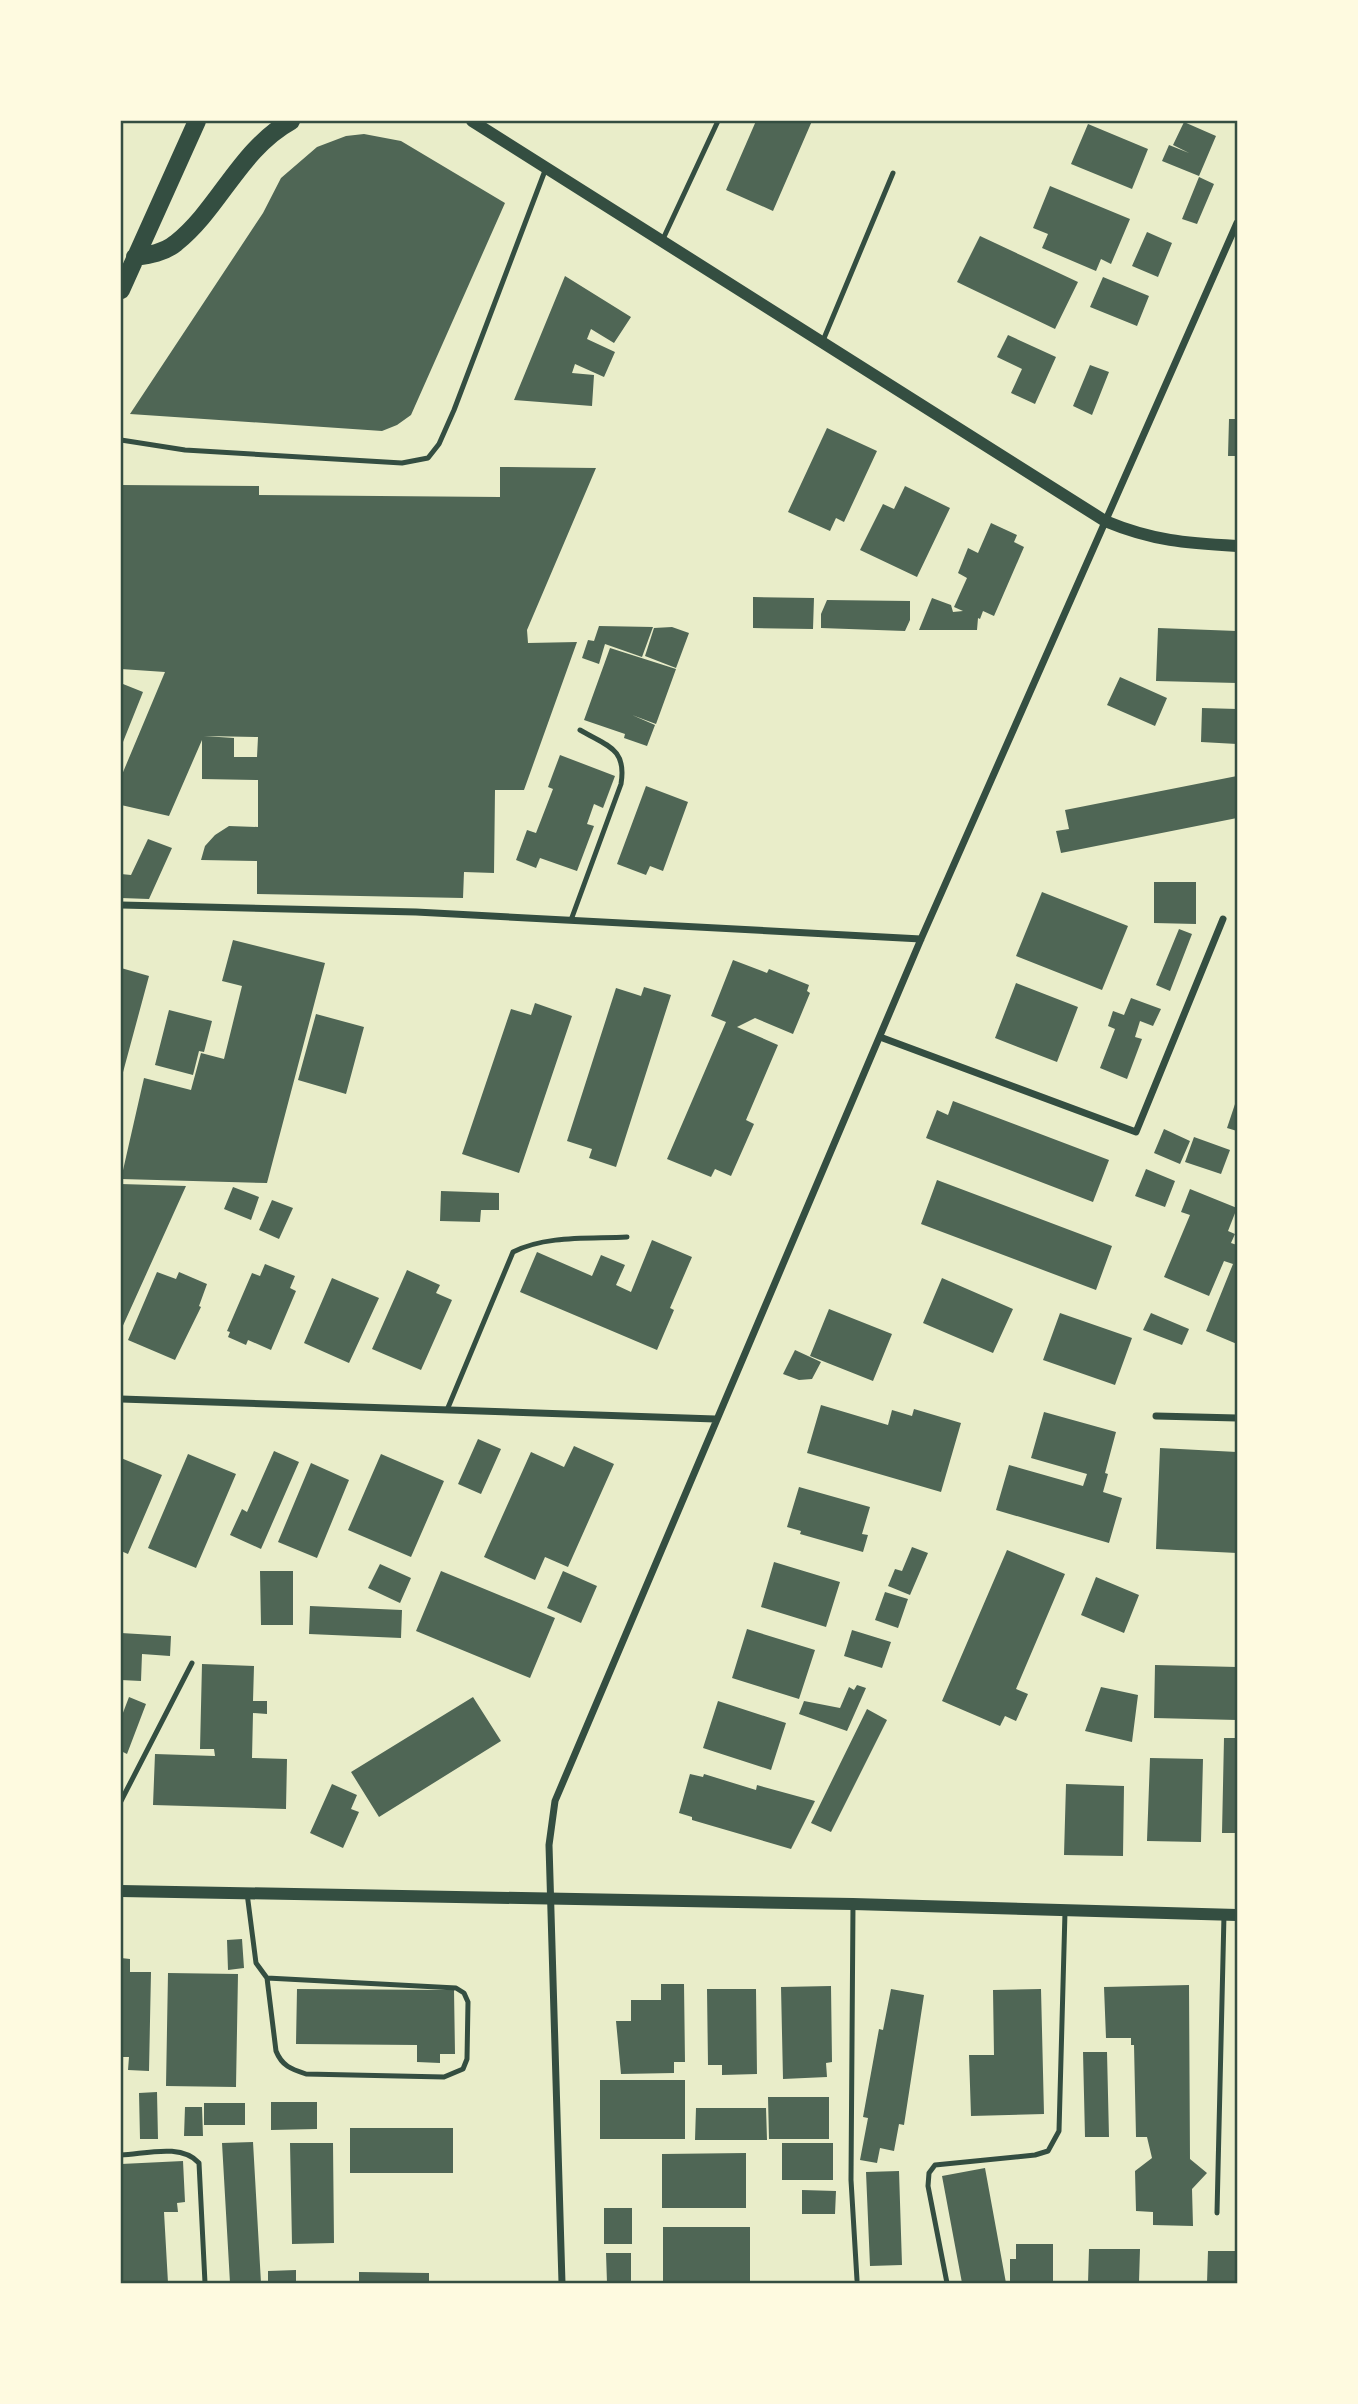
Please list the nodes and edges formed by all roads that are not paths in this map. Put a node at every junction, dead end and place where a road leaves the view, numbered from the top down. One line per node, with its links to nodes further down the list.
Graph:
1 (197, 121): 9 (main road)
2 (291, 121): 9 (main road)
3 (472, 121): 5 (street)
4 (718, 121): 8 (lane)
5 (546, 168): 8 (street); 12 (lane)
6 (893, 173): 11 (lane)
7 (1237, 223): 13 (street)
8 (662, 242): 11 (street)
9 (135, 257): 10 (main road)
10 (121, 290)
11 (822, 343): 13 (street)
12 (121, 440)
13 (1105, 521): 14 (street); 19 (street)
14 (1237, 546)
15 (580, 730): 18 (lane)
16 (121, 905): 18 (street)
17 (1223, 919): 20 (street)
18 (571, 920): 19 (street)
19 (921, 939): 20 (street)
20 (880, 1037): 25 (street)
21 (627, 1237): 23 (lane)
22 (121, 1399): 23 (street)
23 (447, 1410): 25 (street)
24 (1156, 1416): 26 (street)
25 (715, 1419): 31 (street)
26 (1237, 1419)
27 (192, 1663): 28 (lane)
28 (121, 1801)
29 (121, 1891): 30 (street)
30 (247, 1893): 31 (street); 35 (lane)
31 (552, 1901): 32 (street); 40 (street)
32 (853, 1904): 33 (street); 38 (lane)
33 (1065, 1912): 34 (street); 41 (lane)
34 (1231, 1915): 37 (lane)
35 (267, 1978): 35 (lane)
36 (121, 2155): 39 (lane)
37 (1217, 2213)
38 (857, 2280)
39 (205, 2283)
40 (562, 2283)
41 (947, 2283)

